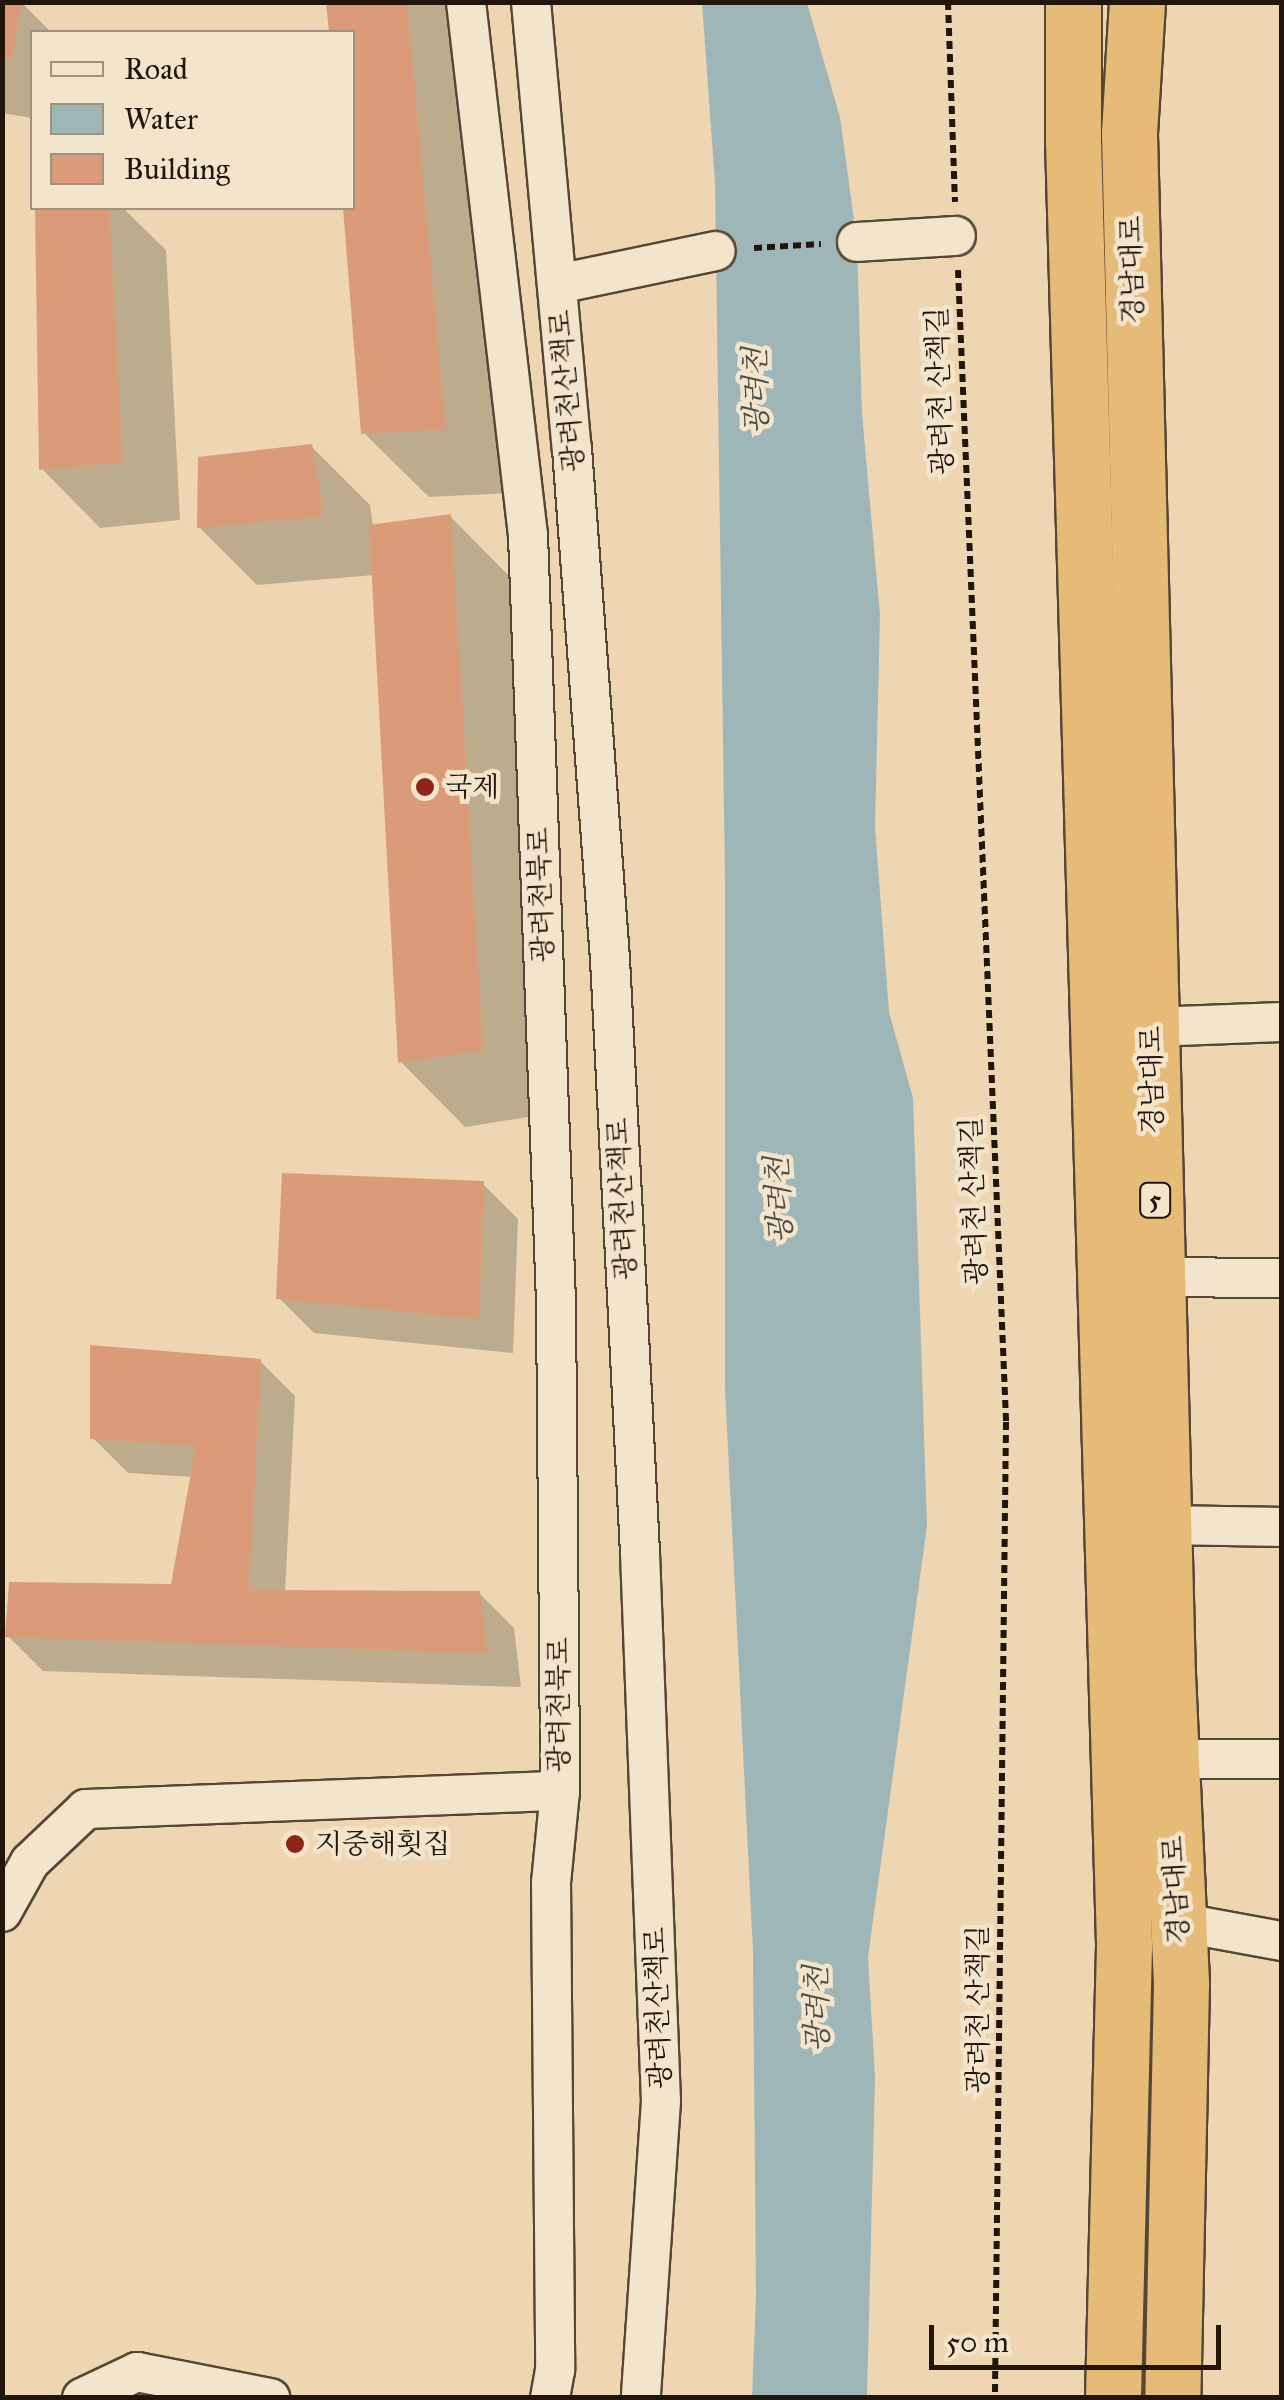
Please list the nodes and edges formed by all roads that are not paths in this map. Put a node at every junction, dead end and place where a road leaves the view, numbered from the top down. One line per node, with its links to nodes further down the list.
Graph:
1 (466, 2): 17 (street, 광려천북로)
2 (531, 2): 8 (street, 광려천산책로)
3 (1074, 2): 25 (highway, 경남대로 / 5)
4 (1137, 2): 10 (highway, 경남대로 / 5)
5 (956, 236): 6 (street)
6 (858, 242)
7 (716, 251): 8 (street)
8 (558, 284): 24 (street, 광려천산책로)
9 (1282, 1022): 10 (street)
10 (1151, 1027): 11 (highway, 경남대로 / 5)
11 (1157, 1276): 12 (street); 13 (highway, 경남대로 / 5)
12 (1282, 1278)
13 (1166, 1525): 14 (street); 16 (highway, 경남대로 / 5)
14 (1282, 1528)
15 (1282, 1759): 16 (street)
16 (1170, 1760): 19 (highway, 경남대로 / 5)
17 (560, 1792): 18 (street); 23 (street, 광려천북로)
18 (2, 1912)
19 (1178, 1922): 20 (street); 26 (highway, 경남대로 / 5)
20 (1282, 1942)
21 (82, 2398): 22 (street)
22 (270, 2398)
23 (550, 2398)
24 (642, 2398)
25 (1113, 2398)
26 (1172, 2398)

